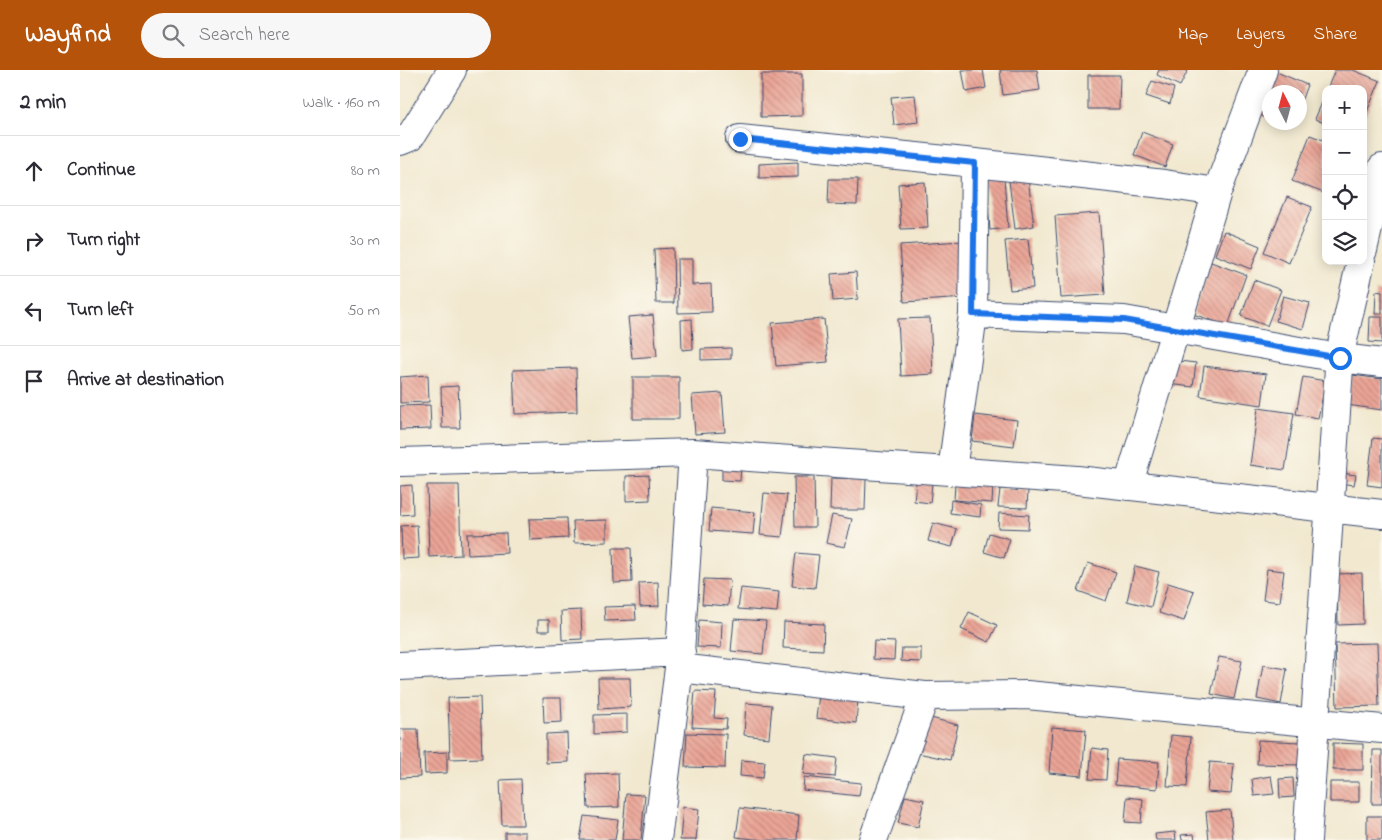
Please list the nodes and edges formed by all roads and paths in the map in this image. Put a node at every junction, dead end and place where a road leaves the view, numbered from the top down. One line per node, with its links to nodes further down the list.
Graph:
1 (452, 70): 4 (street)
2 (1264, 70): 7 (street)
3 (740, 139): 5 (street)
4 (400, 141)
5 (975, 163): 7 (street); 11 (street)
6 (1382, 168): 8 (street)
7 (1217, 192): 12 (street)
8 (1376, 220): 9 (street)
9 (1367, 241)
10 (1360, 265): 13 (street)
11 (973, 314): 12 (street); 17 (street)
12 (1175, 329): 13 (street); 18 (street)
13 (1340, 358): 14 (street); 19 (street)
14 (1382, 363)
15 (693, 453): 16 (street); 17 (street); 21 (street)
16 (400, 462)
17 (952, 471): 18 (street)
18 (1128, 486): 19 (street)
19 (1329, 507): 20 (street); 24 (street)
20 (1382, 514)
21 (680, 660): 22 (street); 23 (street); 26 (street)
22 (400, 666)
23 (925, 696): 24 (street); 27 (street)
24 (1314, 722): 25 (street); 28 (street)
25 (1382, 729)
26 (657, 840)
27 (873, 840)
28 (1307, 840)

